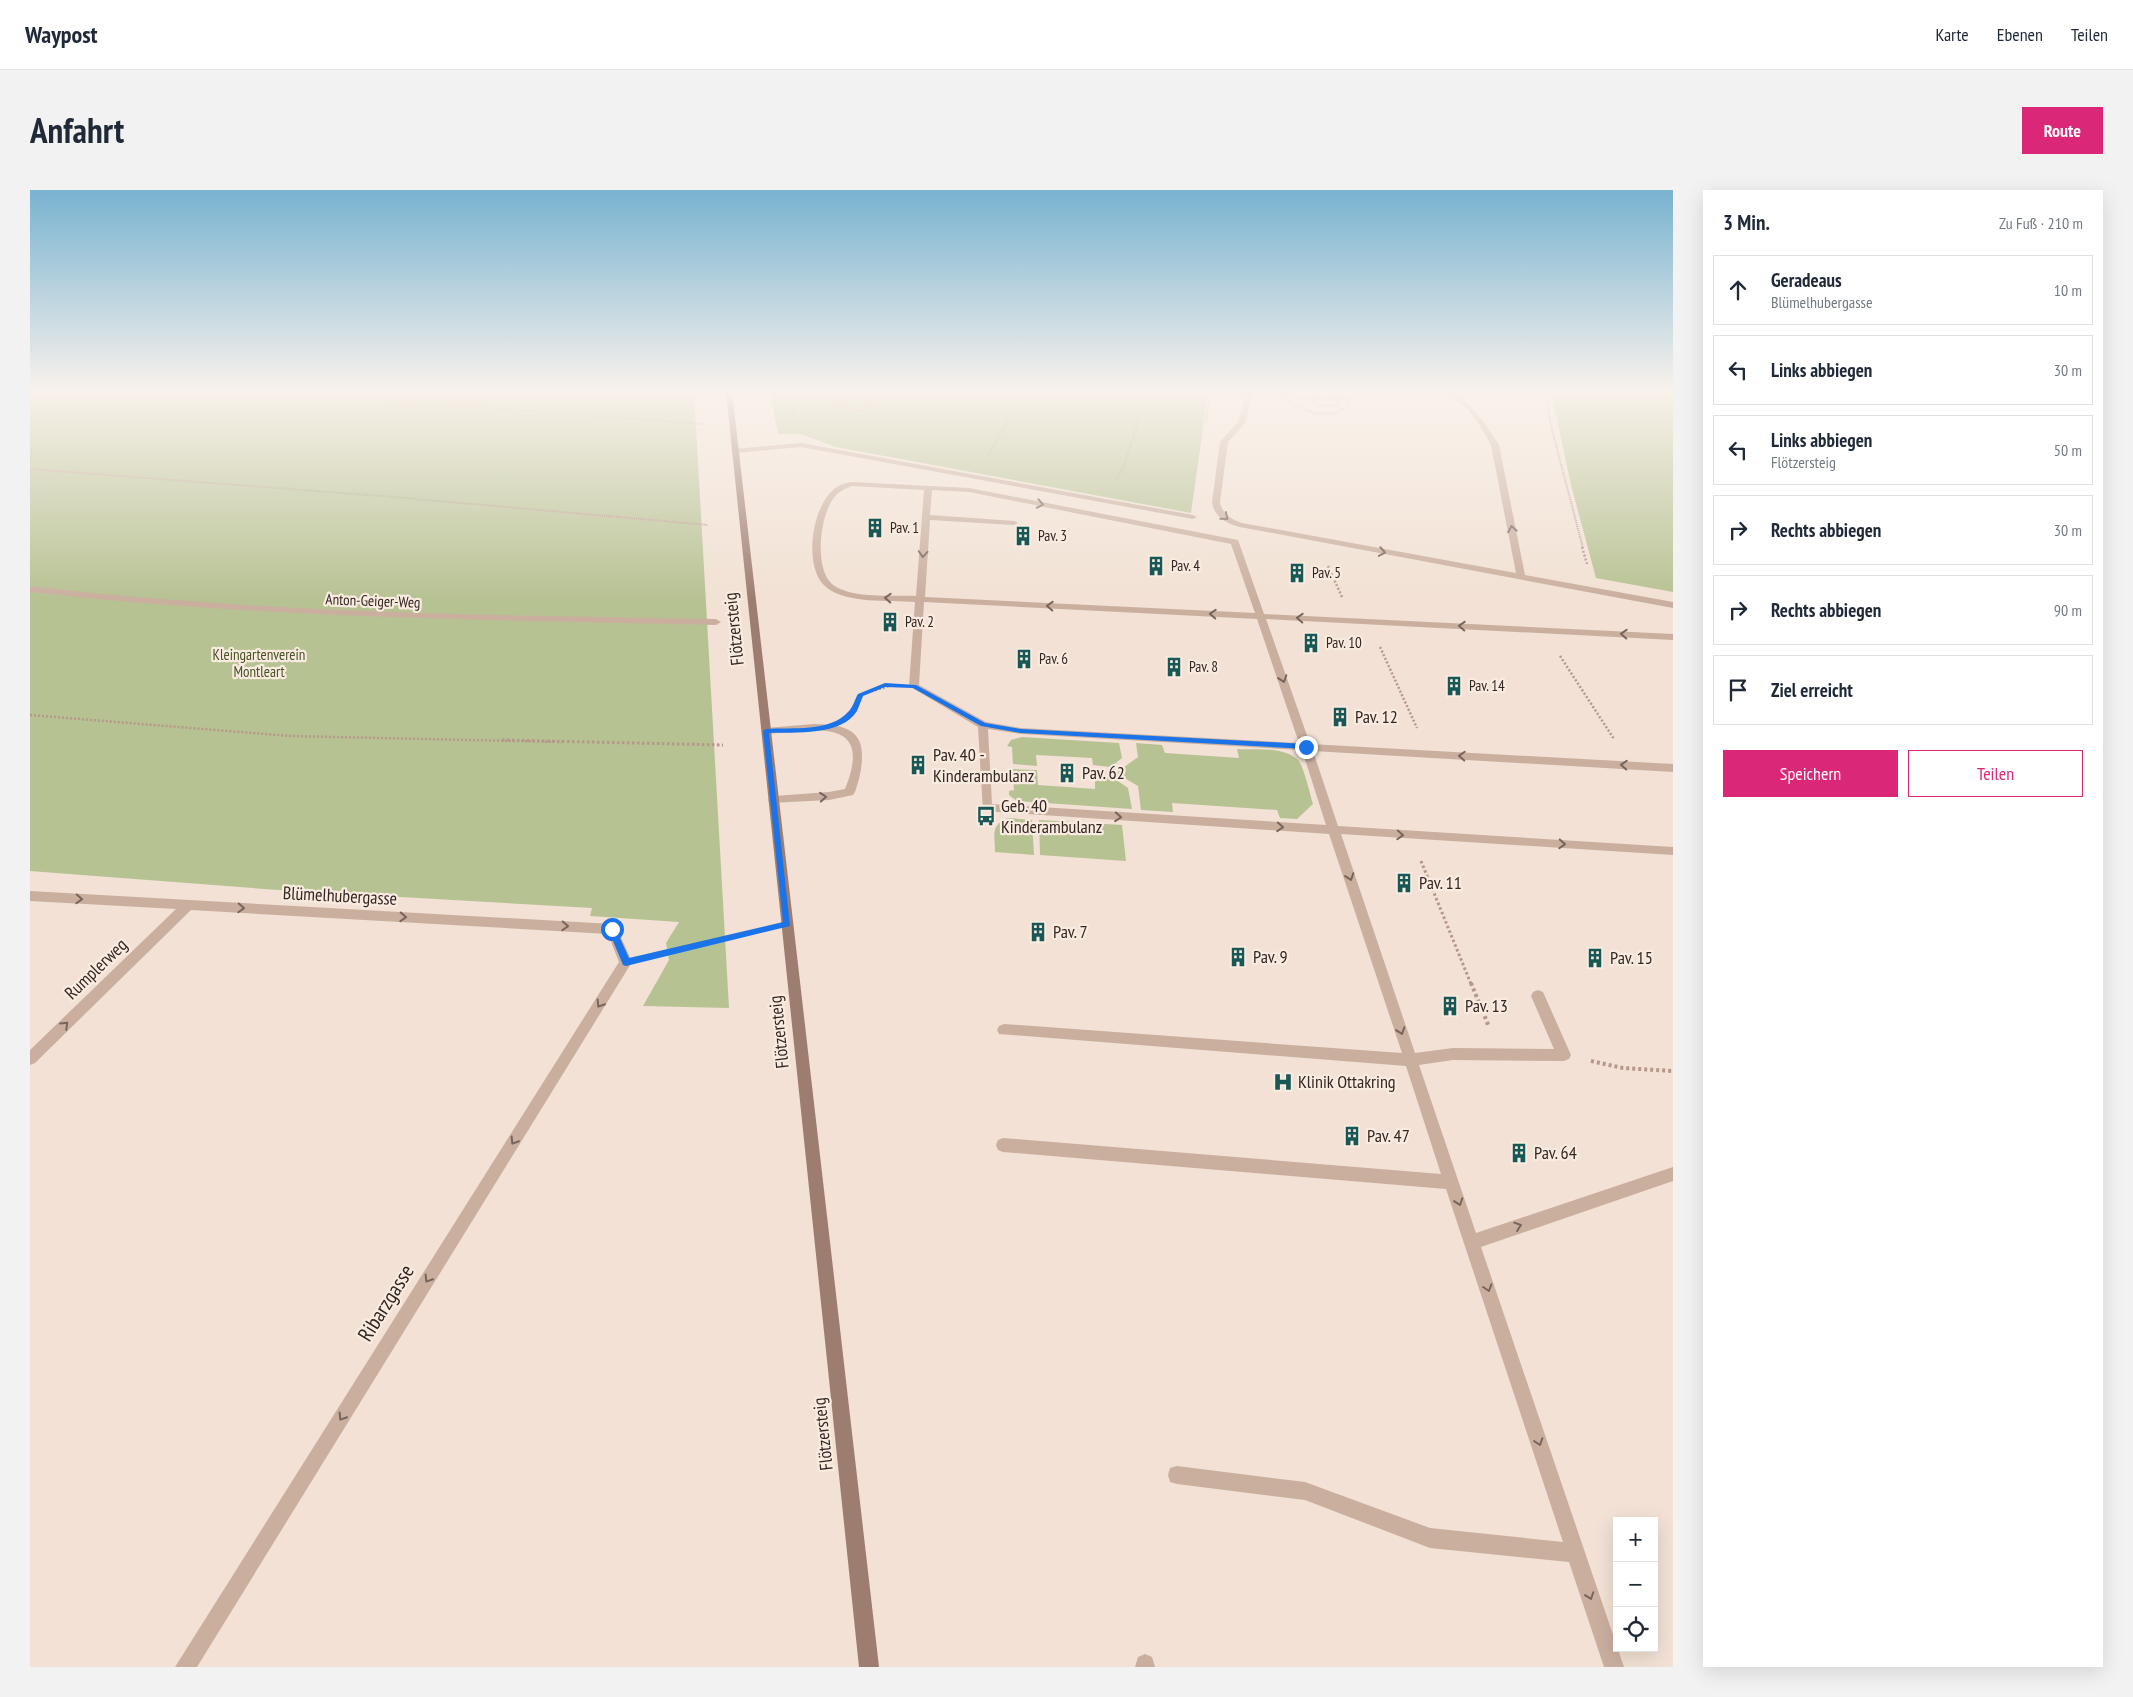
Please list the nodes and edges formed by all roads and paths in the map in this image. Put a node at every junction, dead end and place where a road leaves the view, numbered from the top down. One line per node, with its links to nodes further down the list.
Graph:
1 (736, 461): 32 (main road, Flötzersteig)
2 (885, 461): 9 (street)
3 (985, 461): 9 (path)
4 (1126, 461): 11 (path)
5 (1221, 461): 18 (street, one-way to 18)
6 (1498, 461): 18 (street, one-way to 6)
7 (1560, 461): 17 (path)
8 (30, 469): 15 (path)
9 (976, 478): 11 (street)
10 (928, 488): 12 (street); 20 (street, one-way to 10); 22 (street, one-way to 22)
11 (1103, 501): 13 (street)
12 (926, 516): 14 (street); 20 (street, one-way to 20)
13 (1193, 517)
14 (1014, 523)
15 (708, 525)
16 (1328, 565): 23 (path)
17 (1588, 570)
18 (1521, 577): 21 (street)
19 (30, 589): 24 (street, Anton-Geiger-Weg)
20 (920, 599): 22 (street, one-way to 20); 28 (street)
21 (1673, 605)
22 (1262, 617): 23 (street, one-way to 22); 34 (street, one-way to 34)
23 (1354, 621): 25 (street)
24 (716, 622)
25 (1368, 622): 26 (street, one-way to 25); 35 (path)
26 (1544, 630): 27 (street, one-way to 26); 36 (path)
27 (1673, 637)
28 (914, 686): 30 (street); 31 (path)
29 (30, 715): 33 (path)
30 (983, 725): 34 (street); 39 (street, one-way to 39)
31 (828, 727): 32 (street); 38 (street, one-way to 31)
32 (766, 731): 38 (main road, Flötzersteig)
33 (723, 745)
34 (1306, 747): 35 (street); 39 (street)
35 (1429, 754): 36 (street, one-way to 35)
36 (1632, 765): 37 (street)
37 (1673, 768)
38 (774, 800): 44 (main road, Flötzersteig)
39 (1334, 831): 40 (street, one-way to 40); 51 (street, one-way to 51)
40 (1411, 835): 41 (street, one-way to 41); 48 (path)
41 (1673, 851)
42 (30, 896): 43 (street, Blümelhubergasse, one-way to 43)
43 (188, 905): 45 (street, Blümelhubergasse, one-way to 45); 50 (street, Rumplerweg, one-way to 43)
44 (787, 924): 45 (path); 60 (main road, Flötzersteig)
45 (626, 962): 59 (street, Ribarzgasse, one-way to 59)
46 (1538, 996): 49 (street)
47 (1004, 1030): 51 (street)
48 (1500, 1054): 49 (street); 51 (street)
49 (1564, 1055): 52 (path)
50 (30, 1059)
51 (1411, 1060): 55 (street)
52 (1673, 1071)
53 (1003, 1145): 55 (street)
54 (1673, 1174): 56 (street, one-way to 54)
55 (1452, 1182): 56 (street, one-way to 56)
56 (1472, 1242): 58 (street, one-way to 58)
57 (1176, 1474): 58 (street)
58 (1576, 1552): 61 (street, one-way to 61)
59 (185, 1667)
60 (869, 1667)
61 (1614, 1667)

